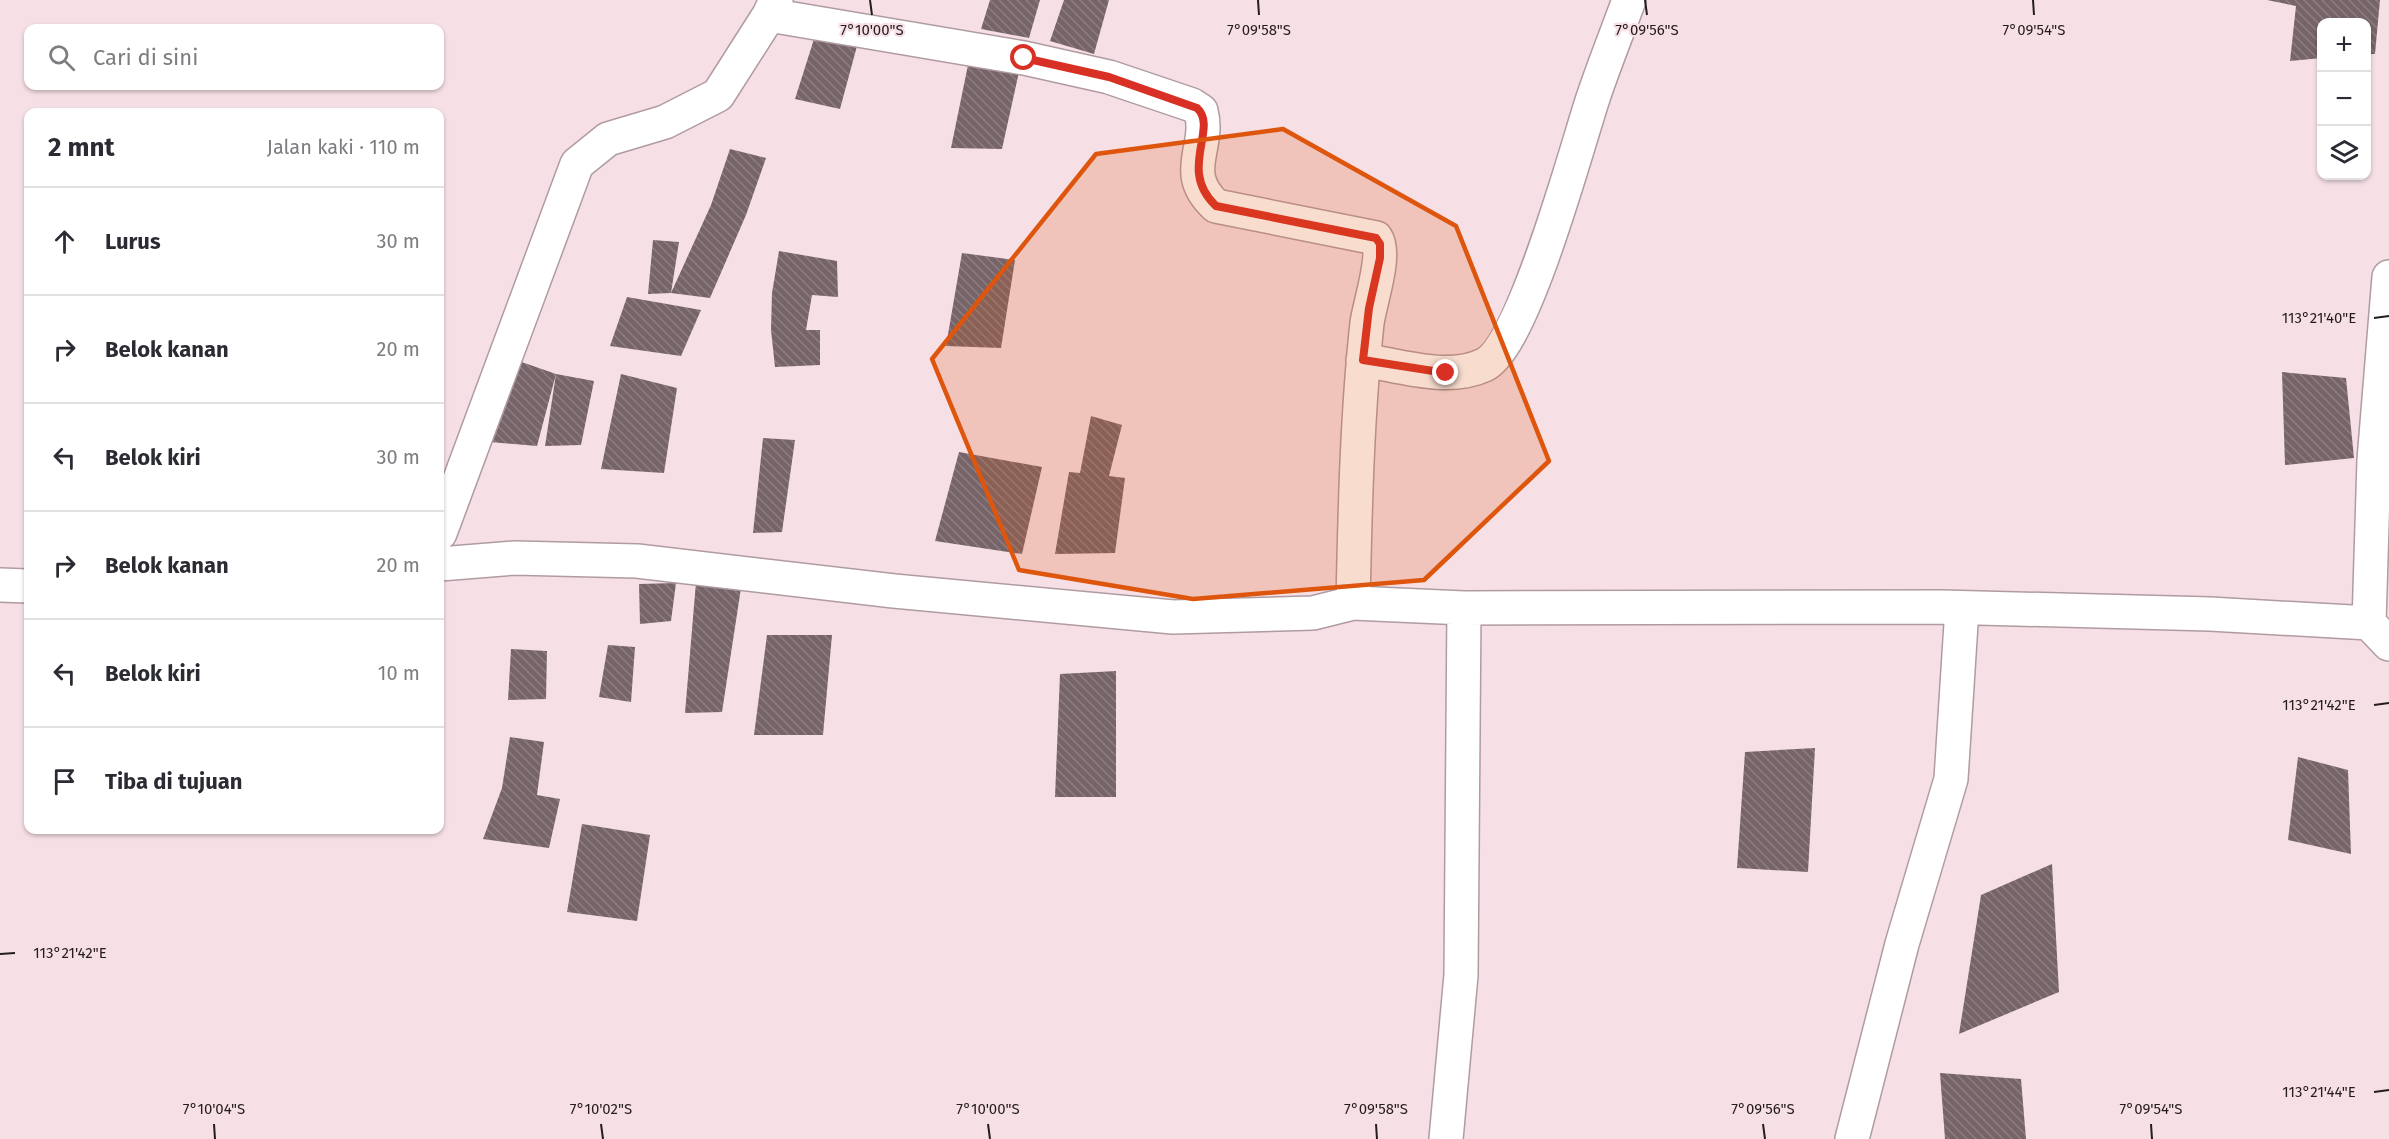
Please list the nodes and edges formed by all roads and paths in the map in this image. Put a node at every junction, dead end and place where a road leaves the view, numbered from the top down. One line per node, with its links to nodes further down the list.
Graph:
1 (1629, 0): 4 (street)
2 (773, 8): 4 (street); 5 (street)
3 (2389, 277): 12 (street)
4 (1363, 360): 9 (street)
5 (444, 522)
6 (444, 564): 9 (street)
7 (0, 585): 8 (street)
8 (24, 586)
9 (1353, 603): 10 (street)
10 (1464, 608): 11 (street); 13 (street)
11 (1962, 608): 12 (street); 14 (street)
12 (2379, 633)
13 (1446, 1139)
14 (1852, 1139)

